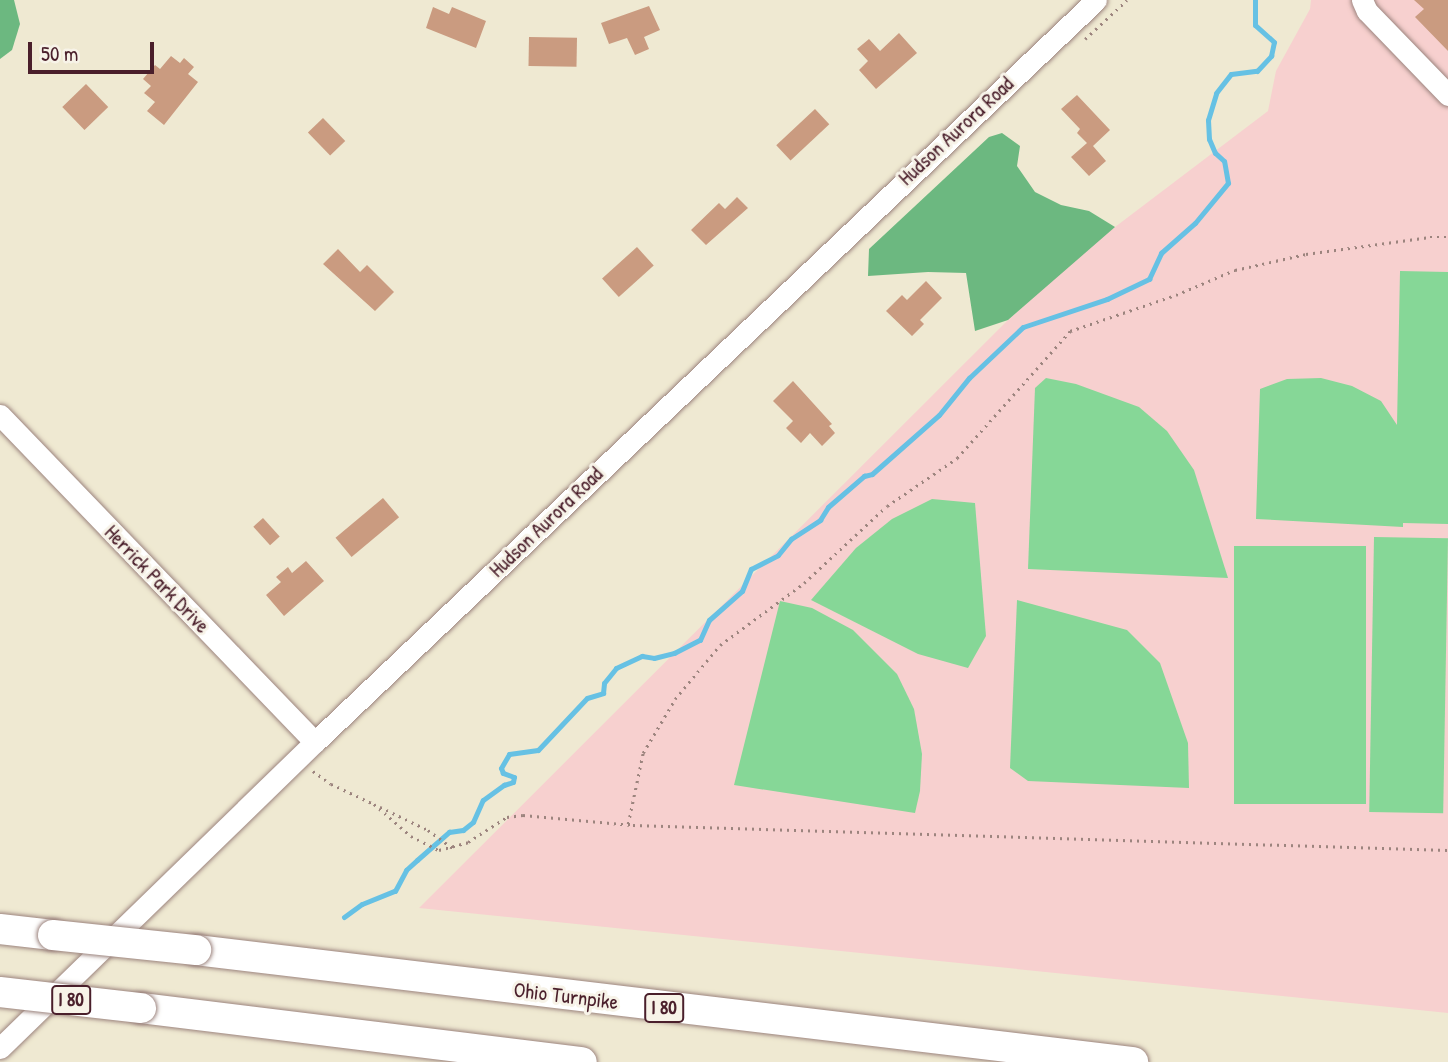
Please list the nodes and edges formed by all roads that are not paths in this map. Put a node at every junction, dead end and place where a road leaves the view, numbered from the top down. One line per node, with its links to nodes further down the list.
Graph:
1 (1096, 0): 5 (street, Hudson Aurora Road)
2 (1362, 0): 3 (street)
3 (1448, 95)
4 (0, 415): 5 (street, Herrick Park Drive)
5 (315, 742): 8 (street, Hudson Aurora Road)
6 (0, 929): 10 (highway, Ohio Turnpike / I 80, bridge)
7 (0, 992): 9 (highway, I 80, bridge)
8 (0, 1048)
9 (582, 1062)
10 (1133, 1062)

